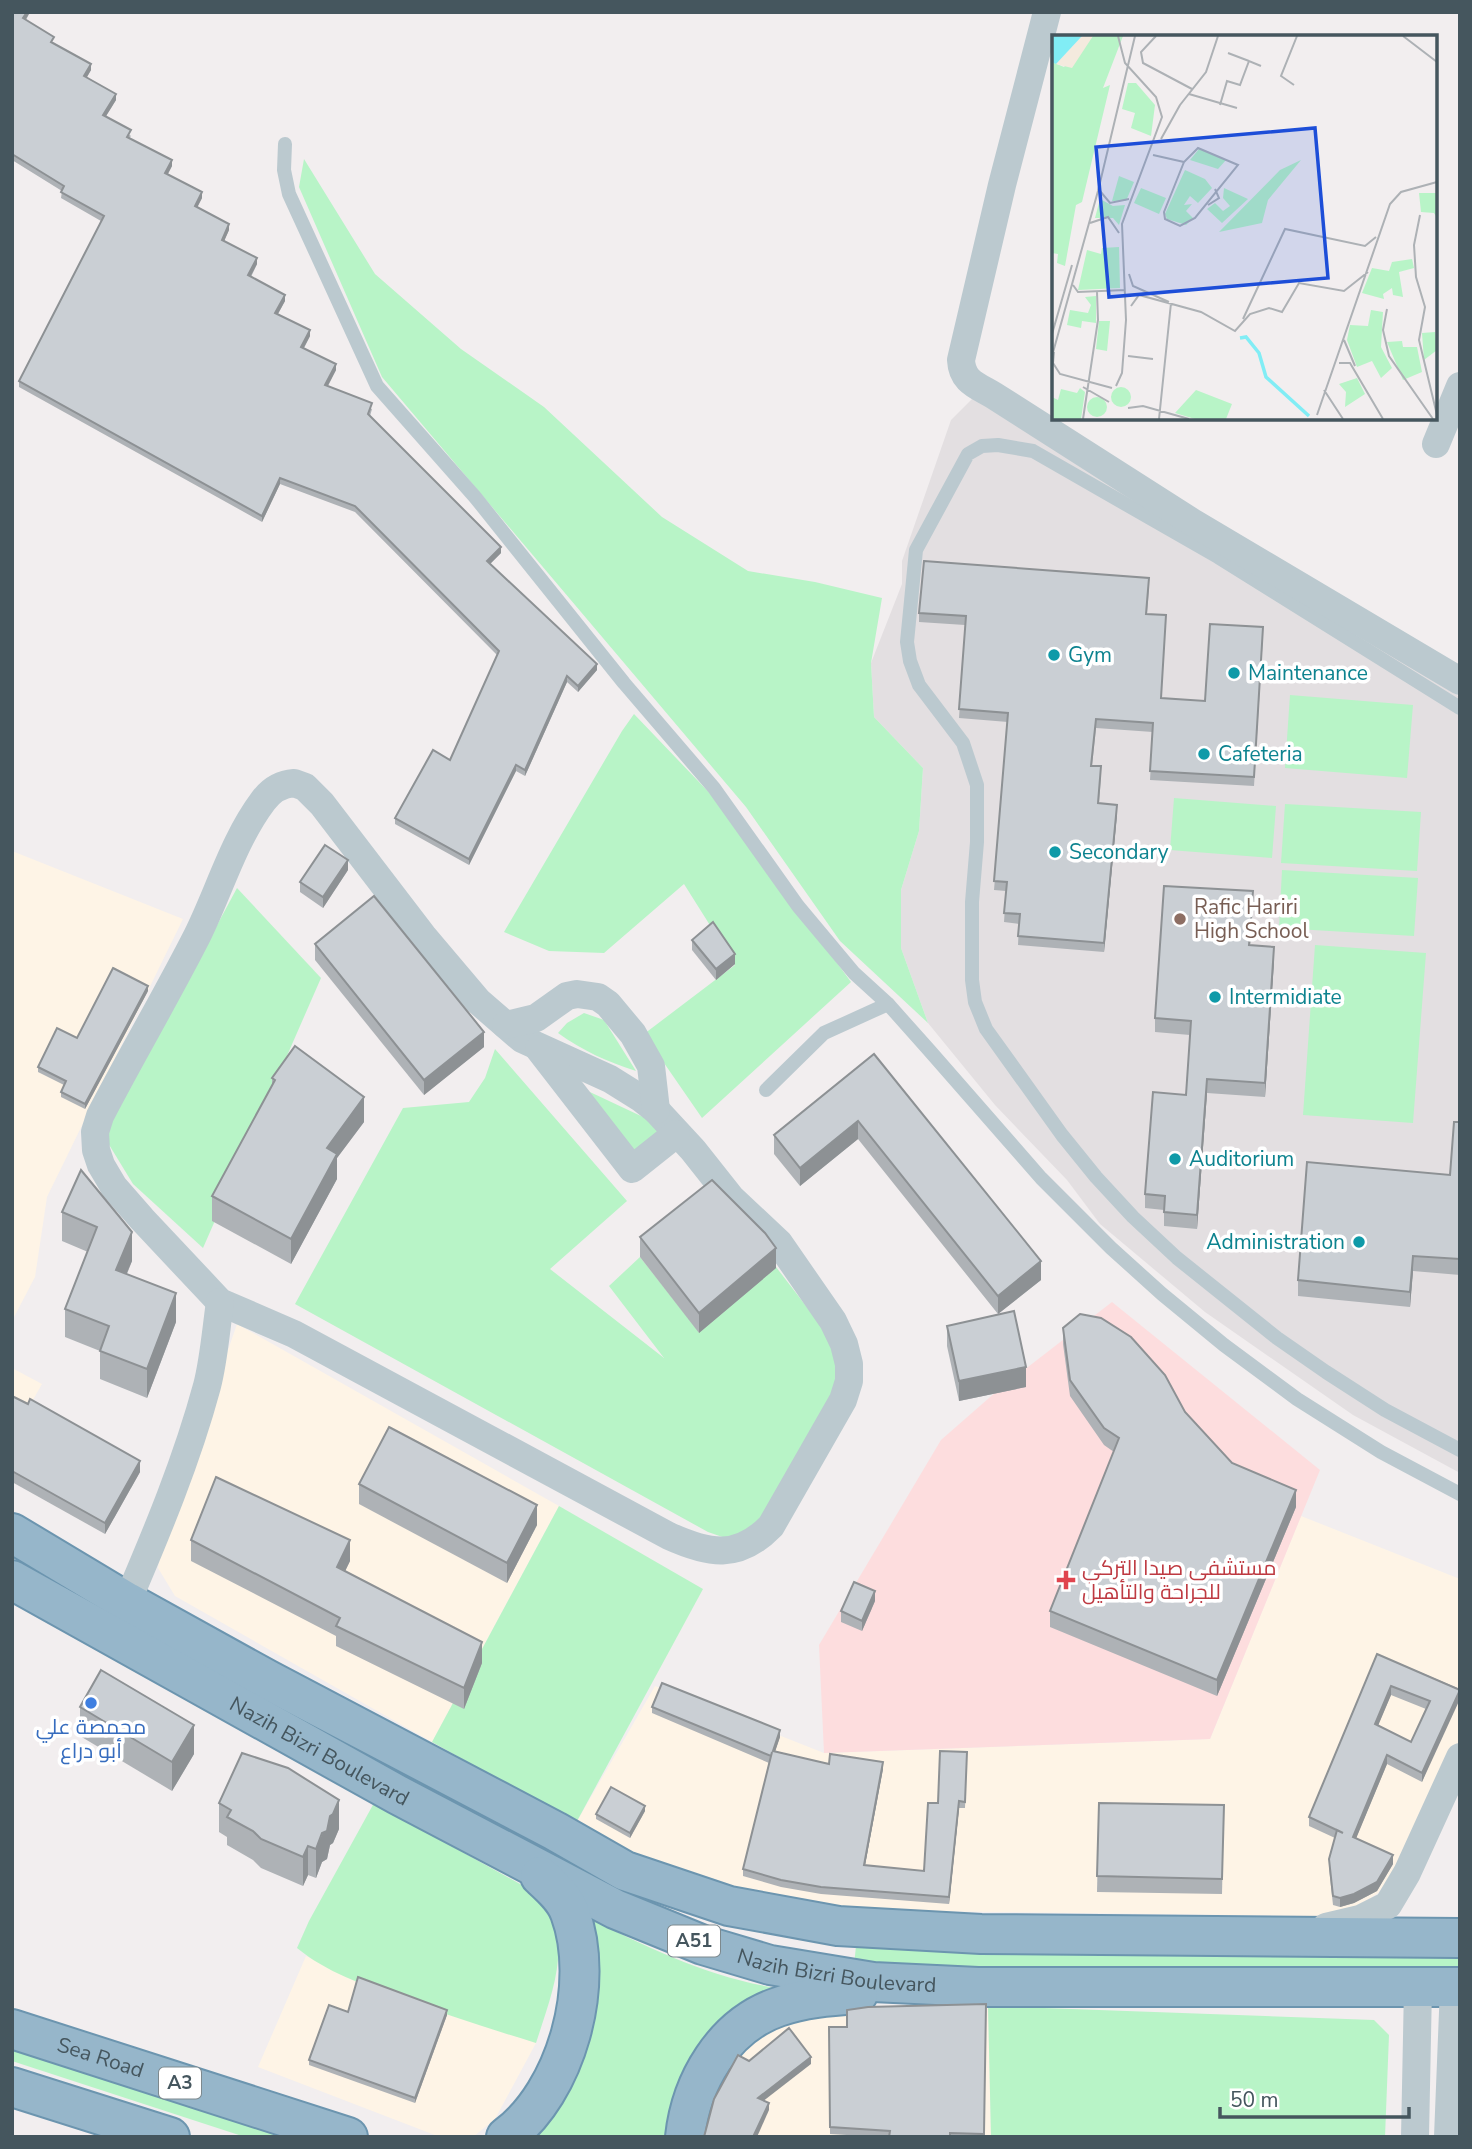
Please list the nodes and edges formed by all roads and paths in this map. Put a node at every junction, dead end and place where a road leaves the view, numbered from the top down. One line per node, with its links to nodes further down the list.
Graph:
1 (1047, 12): 5 (street)
2 (285, 144): 7 (lane)
3 (1460, 386): 4 (street)
4 (1436, 444)
5 (1460, 681)
6 (1460, 708): 14 (lane)
7 (888, 1004): 10 (lane); 15 (lane)
8 (506, 1025): 9 (street); 11 (street); 13 (street)
9 (538, 1047): 11 (street); 12 (street)
10 (766, 1090)
11 (656, 1110): 12 (street)
12 (676, 1134): 13 (street)
13 (220, 1301): 18 (street)
14 (1460, 1450)
15 (1460, 1494)
16 (12, 1533): 18 (highway, Nazih Bizri Boulevard / A51)
17 (12, 1580): 20 (highway, Nazih Bizri Boulevard / A51)
18 (127, 1602): 23 (highway, Nazih Bizri Boulevard / A51)
19 (12, 1605): 20 (highway)
20 (127, 1642): 22 (highway, Nazih Bizri Boulevard / A51)
21 (1460, 1757): 23 (street)
22 (522, 1861): 25 (highway, Nazih Bizri Boulevard / A51); 31 (highway)
23 (1263, 1936): 24 (highway, Nazih Bizri Boulevard / A51)
24 (1460, 1938)
25 (978, 1987): 26 (highway, Nazih Bizri Boulevard / A51); 32 (highway)
26 (1444, 1987): 33 (street); 34 (street)
27 (12, 2029): 30 (highway, Sea Road / A3)
28 (12, 2087): 29 (highway)
29 (170, 2137)
30 (348, 2137)
31 (506, 2137)
32 (685, 2137)
33 (1415, 2137)
34 (1448, 2137)

